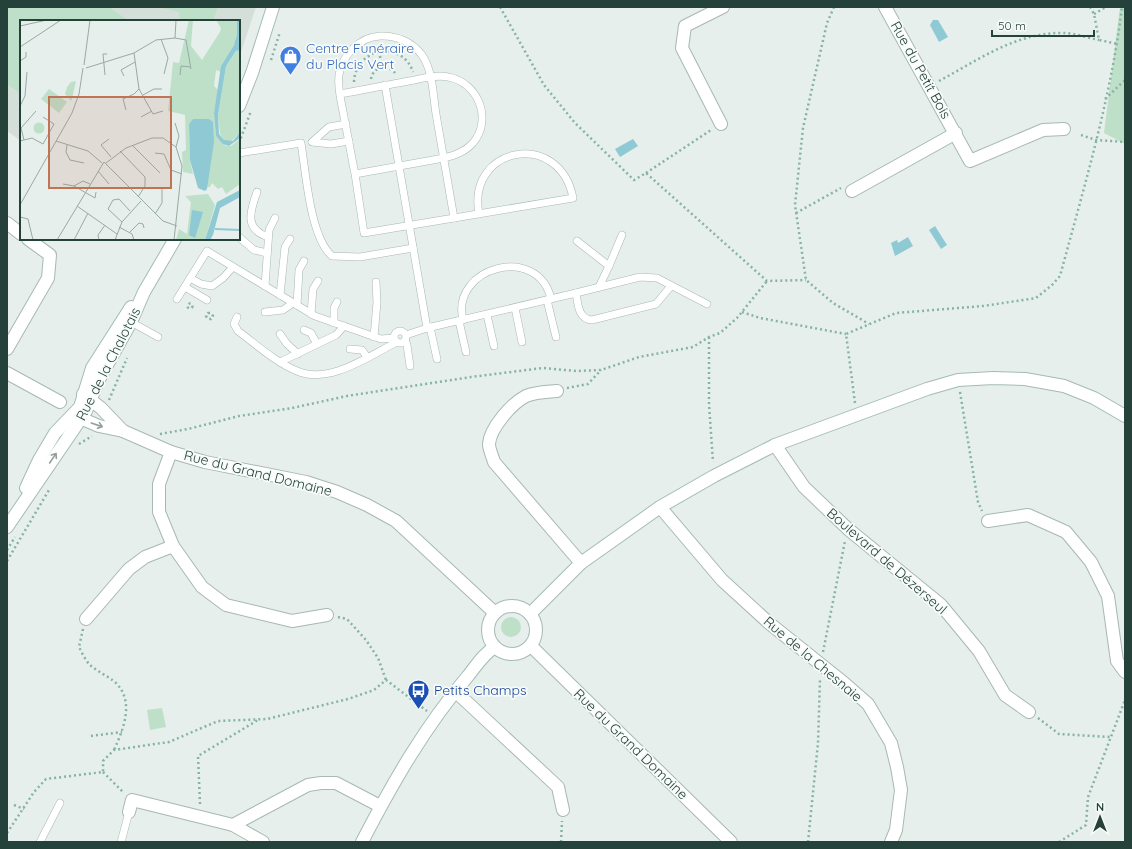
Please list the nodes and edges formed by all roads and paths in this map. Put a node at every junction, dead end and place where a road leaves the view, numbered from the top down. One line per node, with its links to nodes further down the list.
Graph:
1 (273, 7): 22 (street)
2 (500, 7): 36 (path)
3 (723, 7): 24 (street)
4 (834, 7): 40 (path)
5 (885, 7): 18 (street, Rue du Petit Bois)
6 (1090, 7): 9 (path)
7 (1106, 7): 9 (path)
8 (1122, 7): 11 (path)
9 (1094, 14): 10 (path)
10 (1099, 40): 11 (path); 18 (path)
11 (1118, 44): 21 (path)
12 (379, 51): 13 (path); 15 (path); 19 (path)
13 (382, 68)
14 (430, 77): 15 (lane); 20 (lane); 34 (lane); 34 (lane)
15 (415, 80): 17 (lane)
16 (1125, 80): 21 (path)
17 (385, 85): 19 (lane); 35 (lane)
18 (930, 86): 26 (street, Rue du Petit Bois)
19 (354, 91): 20 (lane)
20 (340, 94): 23 (lane)
21 (1105, 99): 28 (path)
22 (240, 103)
23 (346, 124): 29 (lane); 30 (lane)
24 (721, 124): 36 (path)
25 (1064, 129): 26 (street, Rue du Petit Bois)
26 (956, 133): 38 (street, Rue du Petit Bois)
27 (1081, 134): 28 (path)
28 (1096, 140): 31 (path); 86 (path)
29 (349, 141): 30 (lane); 37 (lane)
30 (312, 142): 32 (lane)
31 (1125, 142)
32 (301, 143): 33 (lane); 54 (lane)
33 (240, 153)
34 (444, 158): 35 (lane); 43 (lane)
35 (398, 166): 37 (lane); 45 (lane)
36 (646, 173): 62 (path)
37 (355, 174): 45 (lane)
38 (852, 191): 40 (path)
39 (257, 192): 49 (lane)
40 (796, 213): 60 (path)
41 (478, 214): 41 (lane); 43 (lane)
42 (274, 218): 49 (lane)
43 (454, 218): 45 (lane)
44 (7, 224): 46 (street)
45 (409, 226): 54 (lane)
46 (20, 233)
47 (622, 235): 57 (lane)
48 (240, 237): 55 (lane)
49 (268, 237): 55 (lane)
50 (290, 239): 70 (lane)
51 (29, 240): 100 (street)
52 (174, 240): 68 (street, Rue de la Chalotais)
53 (577, 241): 57 (lane)
54 (413, 248): 88 (lane)
55 (267, 254): 64 (lane)
56 (304, 261): 75 (lane)
57 (609, 266): 67 (lane)
58 (233, 267): 59 (lane); 59 (lane); 64 (lane)
59 (190, 278): 66 (lane)
60 (806, 280): 62 (path); 86 (path)
61 (318, 281): 80 (lane)
62 (767, 281): 79 (path)
63 (376, 282): 93 (lane)
64 (265, 286): 70 (lane)
65 (671, 286): 67 (lane); 69 (lane); 76 (lane)
66 (185, 287): 71 (lane); 72 (lane)
67 (599, 287): 69 (lane)
68 (144, 292): 84 (street, Rue de la Chalotais); 112 (street, Rue de la Chalotais)
69 (576, 293): 73 (lane)
70 (280, 295): 75 (lane)
71 (177, 299)
72 (207, 300)
73 (549, 300): 77 (lane); 83 (lane); 94 (lane)
74 (337, 302): 85 (lane)
75 (295, 304): 78 (lane); 80 (lane)
76 (707, 304)
77 (515, 308): 81 (lane); 97 (lane)
78 (265, 312)
79 (742, 312): 91 (path); 95 (path)
80 (311, 314): 85 (lane)
81 (487, 315): 83 (lane); 99 (lane)
82 (237, 317): 106 (lane)
83 (461, 321): 88 (lane); 102 (lane)
84 (131, 322): 92 (lane); 112 (street, Rue de la Chalotais)
85 (334, 323): 87 (lane)
86 (869, 324): 91 (path)
87 (344, 326): 93 (lane); 98 (lane)
88 (429, 327): 96 (lane); 105 (lane)
89 (304, 330): 98 (lane)
90 (280, 334): 103 (lane)
91 (846, 334): 114 (path)
92 (158, 337)
93 (374, 337): 96 (lane)
94 (556, 337)
95 (709, 337): 108 (path); 121 (path)
96 (401, 339): 104 (lane); 107 (lane)
97 (522, 342)
98 (317, 344): 103 (lane)
99 (494, 346)
100 (7, 349)
101 (350, 349): 104 (lane)
102 (466, 352)
103 (298, 354): 106 (lane)
104 (367, 357): 106 (lane)
105 (437, 359)
106 (280, 362)
107 (410, 366)
108 (601, 370): 111 (path); 118 (path)
109 (7, 373): 113 (street)
110 (958, 380): 114 (street); 115 (street); 123 (path)
111 (557, 391): 127 (street)
112 (87, 397): 116 (street, Rue de la Chalotais); 117 (street, Rue du Grand Domaine)
113 (60, 402)
114 (857, 415): 119 (street)
115 (1125, 416)
116 (77, 417): 117 (street, Rue du Grand Domaine, one-way to 117); 124 (street, Rue de la Chalotais)
117 (123, 431): 118 (street, Rue du Grand Domaine)
118 (143, 439): 120 (street, Rue du Grand Domaine)
119 (775, 445): 121 (street); 125 (street, Boulevard de Dézerseul)
120 (171, 452): 126 (street, Rue du Grand Domaine); 128 (street, Rue du Grand Domaine)
121 (714, 476): 122 (street)
122 (660, 507): 127 (street); 134 (street, Rue de la Chesnaie)
123 (988, 521): 135 (street)
124 (7, 527)
125 (848, 529): 134 (path); 139 (street, Boulevard de Dézerseul)
126 (173, 546): 130 (street, Rue du Grand Domaine); 131 (street)
127 (581, 563): 129 (street)
128 (495, 613): 129 (street); 133 (street)
129 (530, 614): 132 (street)
130 (327, 615): 136 (path)
131 (86, 619): 142 (path)
132 (531, 646): 133 (street); 162 (street, Rue du Grand Domaine)
133 (495, 647): 137 (street)
134 (821, 666): 163 (path); 164 (street, Rue de la Chesnaie)
135 (1125, 672)
136 (386, 680): 140 (path); 141 (path)
137 (455, 691): 140 (street); 152 (street)
138 (1125, 700): 144 (path)
139 (1029, 712): 144 (path)
140 (435, 716): 150 (street)
141 (258, 719): 145 (path); 154 (path)
142 (122, 732): 143 (path); 145 (path)
143 (90, 736)
144 (1110, 737): 165 (path)
145 (114, 750): 146 (path)
146 (103, 772): 147 (path); 151 (path)
147 (132, 800): 153 (street); 154 (street)
148 (60, 803): 157 (lane)
149 (14, 805): 151 (path)
150 (380, 806): 155 (street); 160 (street)
151 (24, 809): 156 (path)
152 (563, 810): 161 (path)
153 (129, 812): 158 (lane)
154 (201, 817): 155 (street)
155 (233, 825): 159 (street)
156 (7, 833)
157 (40, 842)
158 (121, 842)
159 (263, 842)
160 (362, 842)
161 (561, 842)
162 (731, 842)
163 (808, 842)
164 (891, 842)
165 (1059, 842)

